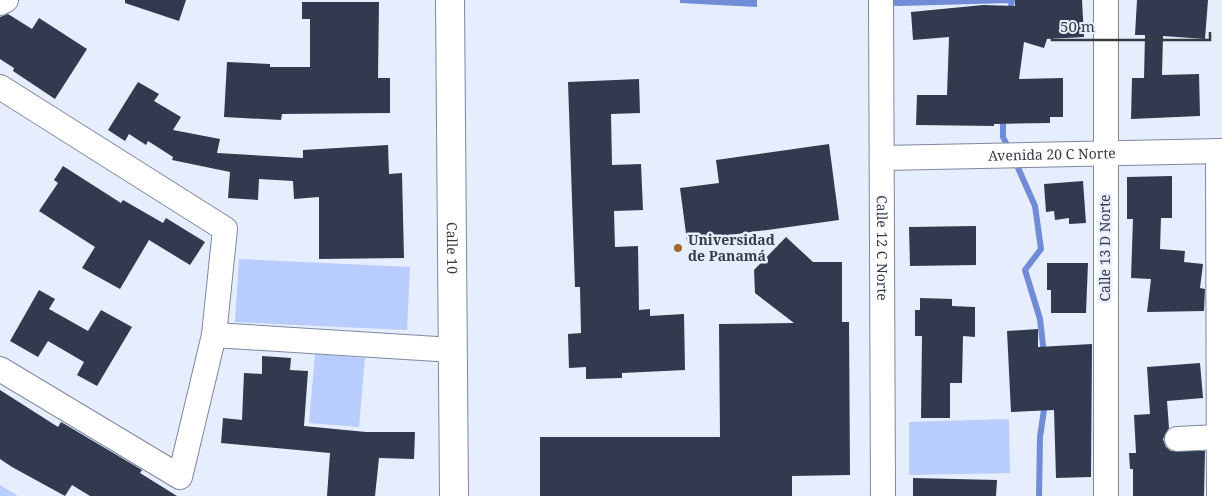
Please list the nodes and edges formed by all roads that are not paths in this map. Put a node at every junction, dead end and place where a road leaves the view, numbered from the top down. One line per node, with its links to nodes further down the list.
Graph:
1 (6, 0): 4 (street)
2 (450, 0): 11 (main road, Calle 10)
3 (1106, 0): 8 (street, Calle 13 D Norte)
4 (0, 3)
5 (881, 8): 9 (street, Calle 12 C Norte)
6 (0, 87): 10 (street)
7 (1220, 151): 8 (street, Avenida 20 C Norte); 13 (street)
8 (1105, 153): 9 (street, Avenida 20 C Norte); 17 (street, Calle 13 D Norte)
9 (882, 158): 16 (street, Calle 12 C Norte)
10 (214, 335): 11 (street); 12 (street)
11 (453, 350): 15 (main road, Calle 10)
12 (0, 370)
13 (1219, 437): 14 (street); 18 (street)
14 (1177, 439)
15 (454, 496)
16 (883, 496)
17 (1106, 496)
18 (1219, 496)

